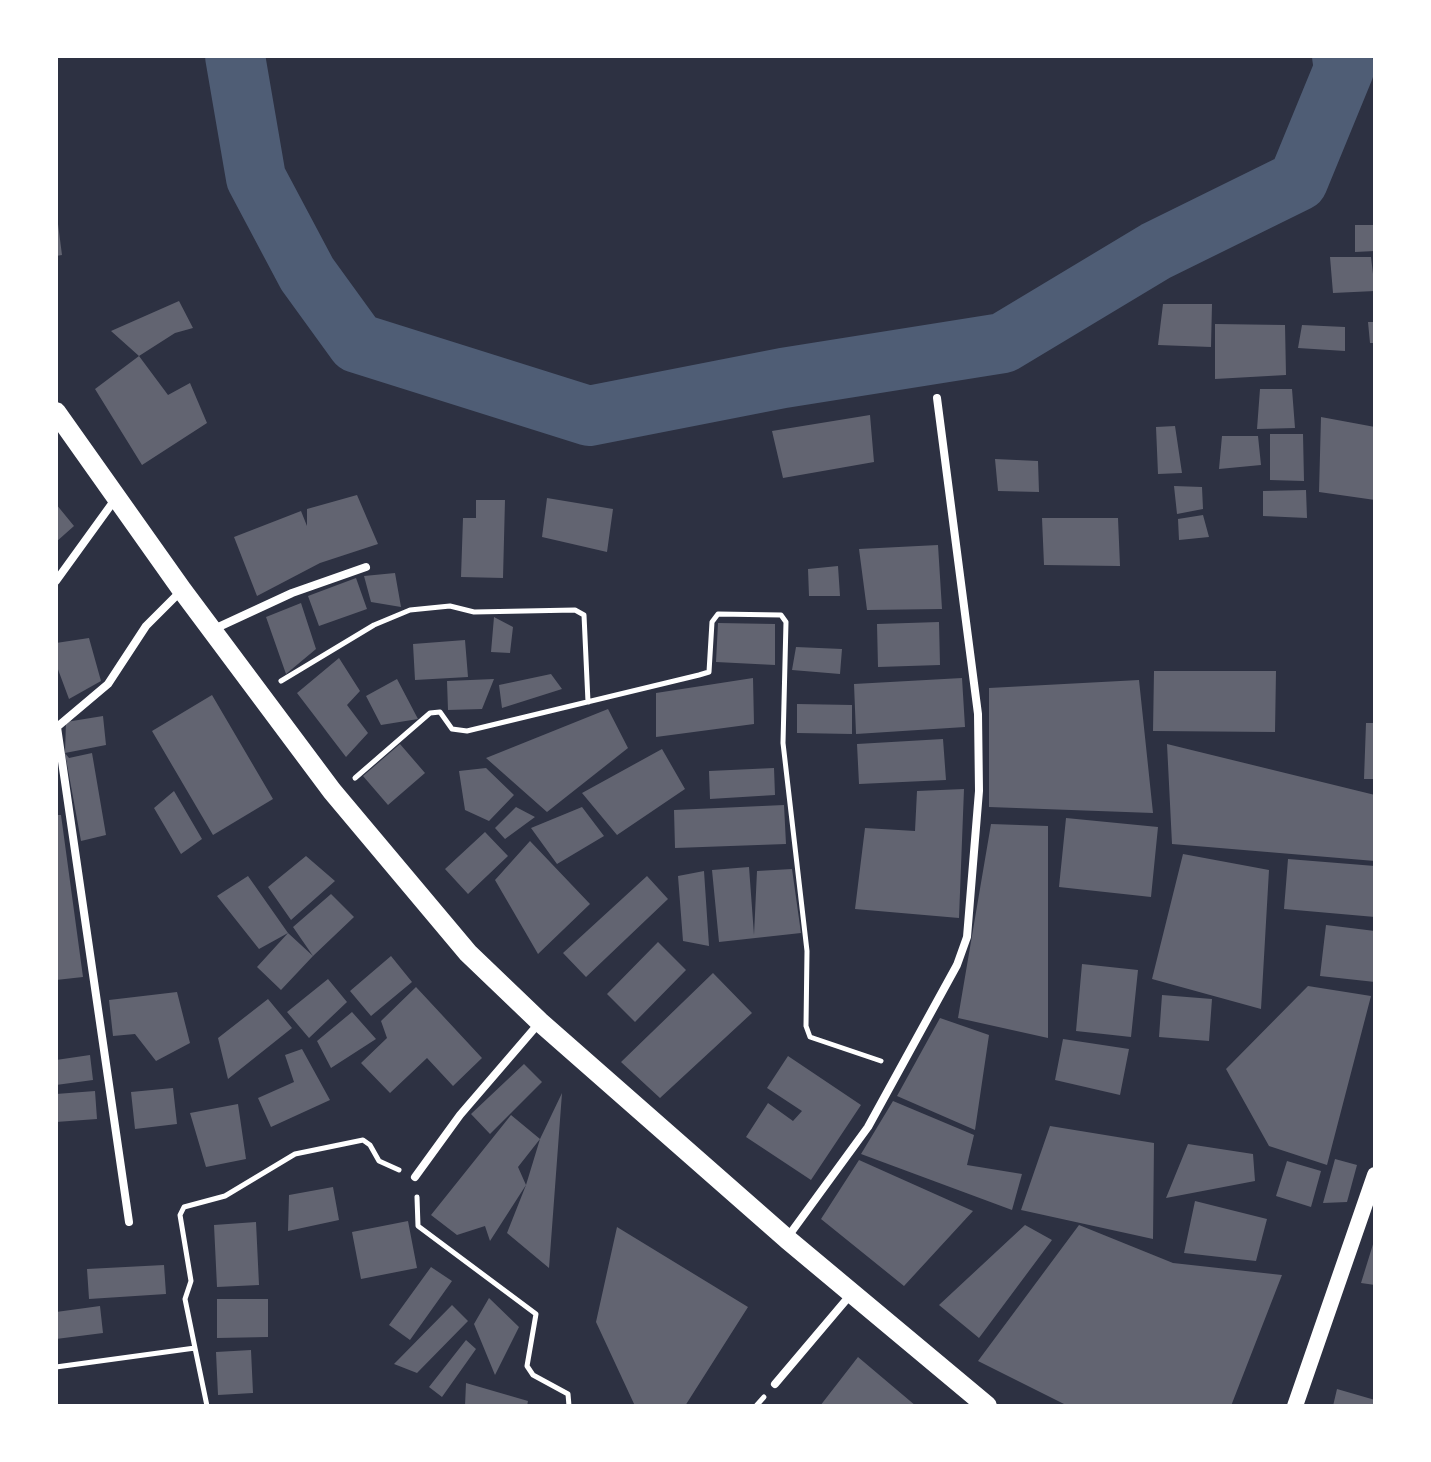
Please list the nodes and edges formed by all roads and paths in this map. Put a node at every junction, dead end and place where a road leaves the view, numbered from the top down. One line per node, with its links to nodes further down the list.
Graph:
1 (937, 398): 14 (street)
2 (56, 412): 3 (main road)
3 (118, 500): 5 (street); 6 (main road)
4 (366, 567): 7 (street)
5 (56, 581)
6 (182, 590): 7 (main road); 11 (street)
7 (212, 630): 8 (main road)
8 (259, 694): 9 (path); 10 (main road)
9 (588, 702): 10 (path); 14 (path)
10 (335, 795): 13 (main road)
11 (67, 809): 12 (street); 17 (street)
12 (56, 810)
13 (540, 1022): 16 (street); 18 (main road)
14 (901, 1068): 18 (street)
15 (1375, 1175): 26 (main road)
16 (415, 1177): 20 (path); 24 (path)
17 (129, 1222)
18 (787, 1239): 19 (main road)
19 (852, 1293): 22 (street); 25 (main road)
20 (195, 1348): 21 (path); 23 (path)
21 (56, 1367)
22 (775, 1384)
23 (207, 1406)
24 (569, 1406)
25 (987, 1406)
26 (1295, 1406)

